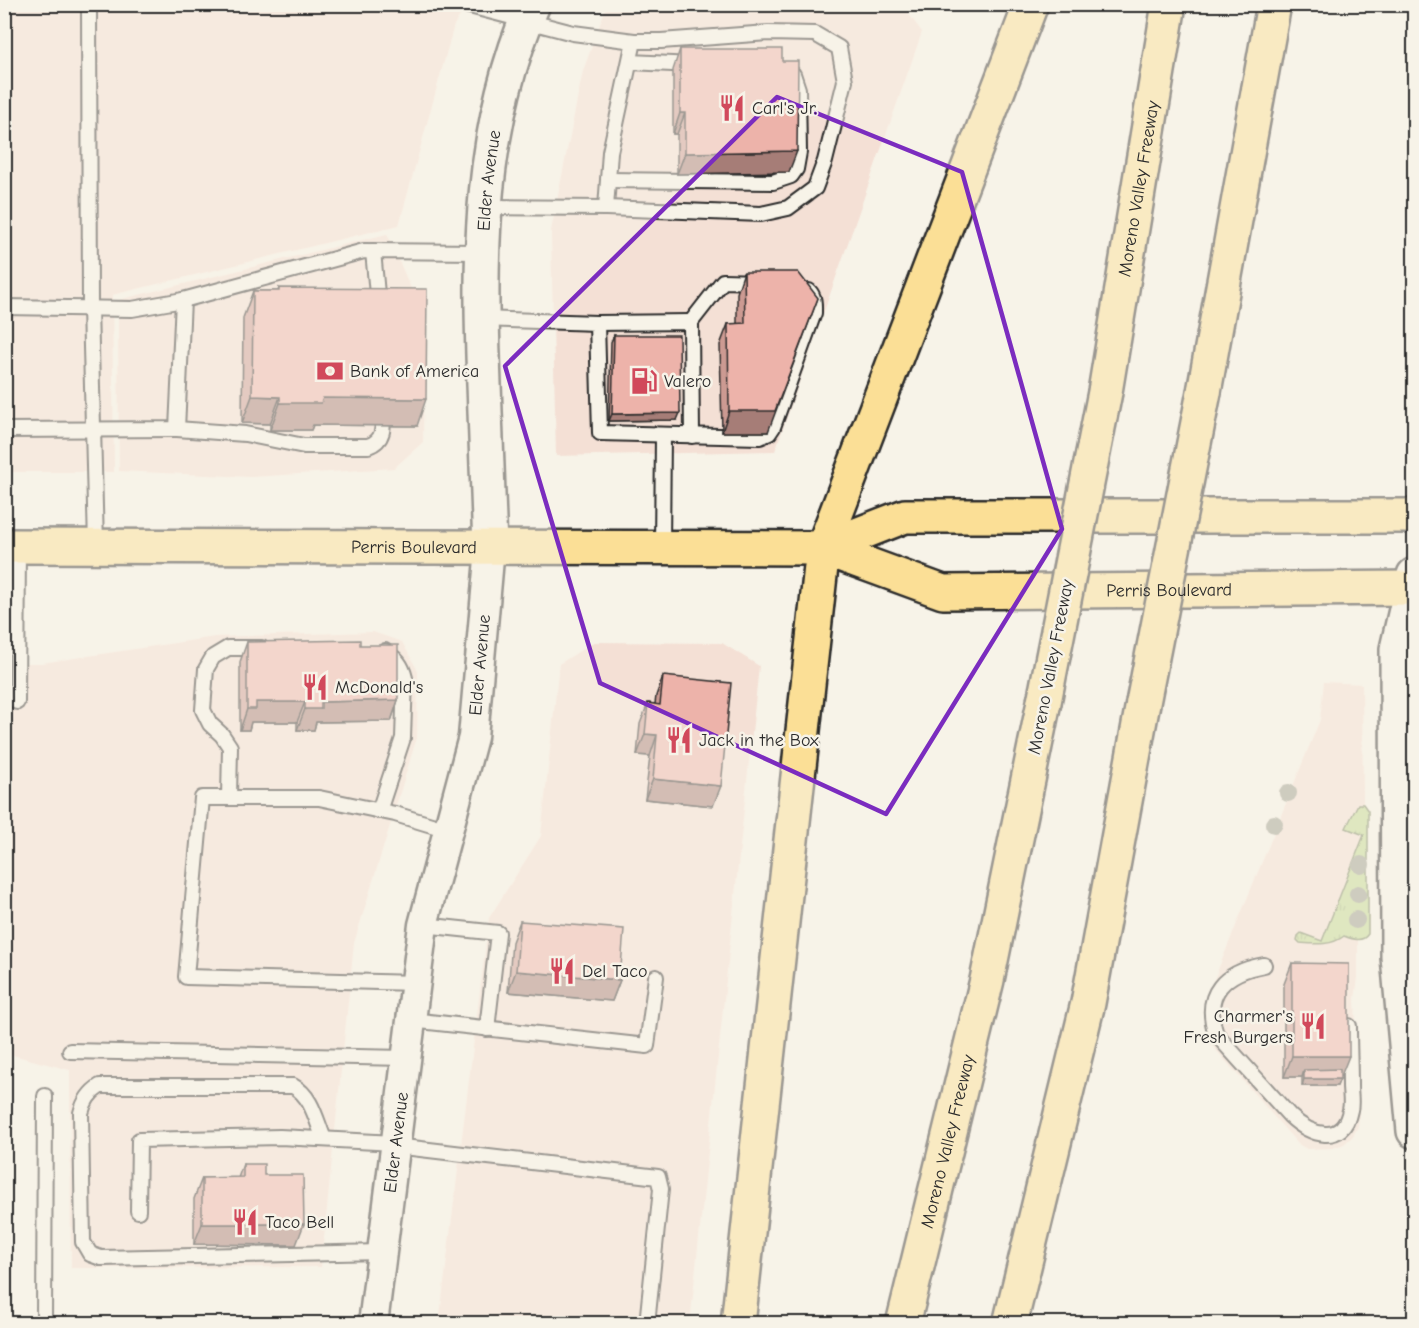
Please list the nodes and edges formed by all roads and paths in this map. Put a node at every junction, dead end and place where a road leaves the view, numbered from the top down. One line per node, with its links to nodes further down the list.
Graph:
1 (89, 4): 20 (lane)
2 (462, 4): 6 (lane)
3 (1031, 4): 36 (main road)
4 (1169, 4): 63 (main road, Moreno Valley Freeway, bridge)
5 (1274, 4): 64 (main road, bridge)
6 (529, 13): 7 (lane); 12 (street, Elder Avenue)
7 (634, 41): 8 (lane); 13 (lane)
8 (630, 62): 10 (lane); 11 (lane)
9 (779, 63): 11 (lane)
10 (710, 65)
11 (608, 180): 13 (lane)
12 (483, 207): 13 (lane); 15 (street, Elder Avenue)
13 (606, 208)
14 (373, 251): 15 (lane); 18 (lane); 24 (lane)
15 (481, 252): 21 (street, Elder Avenue)
16 (769, 283): 22 (lane)
17 (792, 284): 30 (lane)
18 (183, 300): 20 (lane); 26 (lane)
19 (4, 307): 20 (lane)
20 (90, 307): 28 (lane)
21 (481, 319): 23 (lane); 34 (street, Elder Avenue)
22 (691, 322): 23 (lane); 30 (lane)
23 (597, 323): 29 (lane)
24 (379, 324)
25 (382, 394): 26 (lane)
26 (177, 429): 28 (lane)
27 (4, 430): 28 (lane)
28 (93, 430): 33 (lane)
29 (663, 435): 30 (lane); 35 (lane)
30 (692, 436)
31 (1414, 516): 36 (main road, Perris Boulevard)
32 (11, 546): 33 (main road, Perris Boulevard); 40 (lane)
33 (96, 546): 34 (main road, Perris Boulevard)
34 (490, 548): 35 (main road, Perris Boulevard); 43 (street, Elder Avenue)
35 (662, 548): 36 (main road, Perris Boulevard)
36 (823, 548): 37 (main road, Perris Boulevard); 62 (main road)
37 (1414, 584): 54 (street)
38 (369, 645): 42 (lane)
39 (275, 647): 41 (lane)
40 (17, 702)
41 (230, 798): 42 (lane); 47 (lane)
42 (379, 811): 43 (lane)
43 (448, 830): 44 (street, Elder Avenue)
44 (423, 926): 47 (street, Elder Avenue); 50 (lane)
45 (1264, 965): 48 (lane)
46 (656, 977): 50 (lane)
47 (416, 983): 49 (street, Elder Avenue)
48 (1348, 1018)
49 (411, 1020): 50 (lane); 52 (street, Elder Avenue)
50 (487, 1029)
51 (70, 1051): 52 (lane)
52 (406, 1058): 56 (street, Elder Avenue)
53 (45, 1096): 59 (lane)
54 (1414, 1131)
55 (324, 1139): 56 (lane); 57 (lane); 58 (lane)
56 (395, 1144): 58 (street, Elder Avenue); 61 (lane)
57 (138, 1211)
58 (382, 1252): 60 (street, Elder Avenue)
59 (44, 1323)
60 (373, 1323)
61 (647, 1323)
62 (738, 1323)
63 (903, 1323)
64 (1011, 1323)

